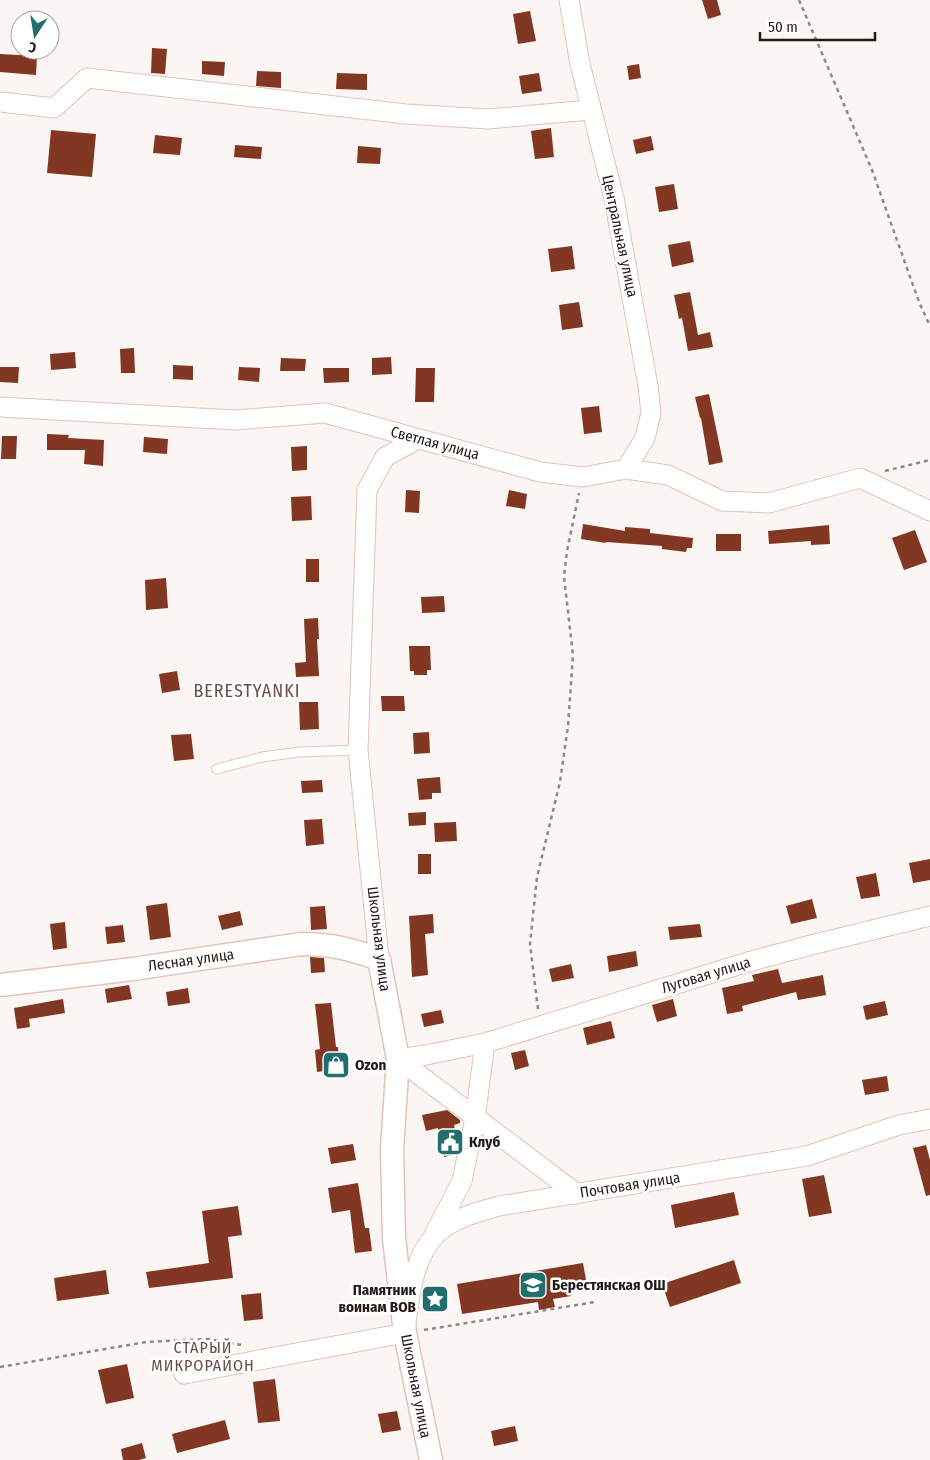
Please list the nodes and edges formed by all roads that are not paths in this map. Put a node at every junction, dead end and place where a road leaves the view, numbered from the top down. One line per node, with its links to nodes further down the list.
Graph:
1 (569, 0): 3 (street, Центральная улица)
2 (0, 102): 3 (street)
3 (590, 110): 6 (street, Центральная улица)
4 (0, 407): 5 (street, Светлая улица)
5 (418, 439): 6 (street, Светлая улица); 8 (street, Школьная улица)
6 (626, 469): 7 (street, Светлая улица)
7 (930, 511)
8 (358, 750): 9 (lane); 11 (street, Школьная улица)
9 (217, 768)
10 (930, 916): 13 (street, Луговая улица)
11 (380, 959): 12 (street, Лесная улица); 14 (street, Школьная улица)
12 (0, 985)
13 (485, 1043): 14 (street, Луговая улица); 15 (street)
14 (398, 1059): 15 (street); 19 (street, Школьная улица)
15 (475, 1118): 17 (street); 18 (street)
16 (930, 1119): 17 (street, Почтовая улица)
17 (576, 1194): 18 (street, Почтовая улица)
18 (432, 1238): 19 (street, Почтовая улица)
19 (406, 1333): 20 (street); 21 (street, Школьная улица)
20 (184, 1374)
21 (431, 1460)

